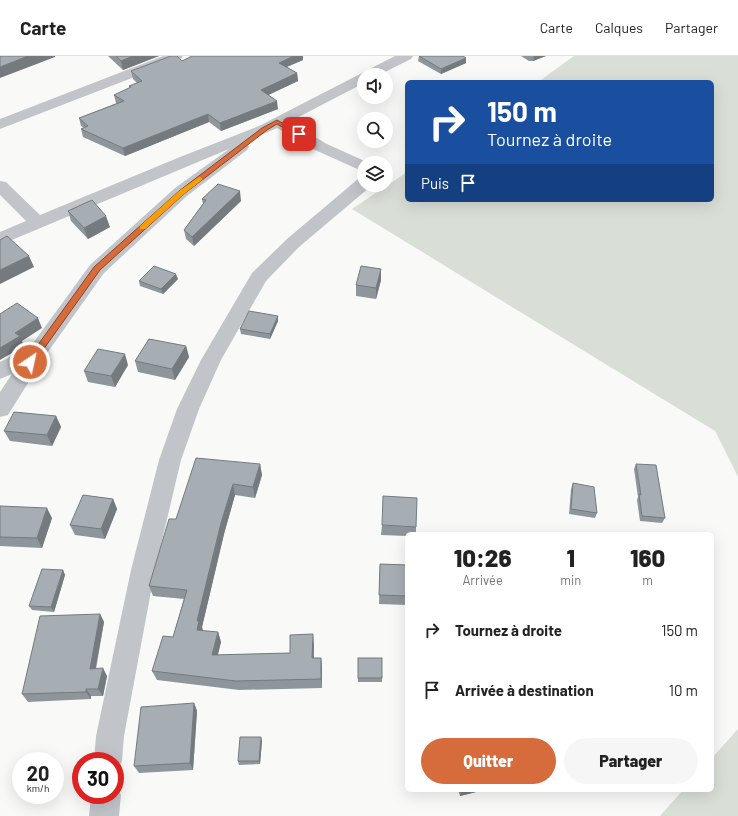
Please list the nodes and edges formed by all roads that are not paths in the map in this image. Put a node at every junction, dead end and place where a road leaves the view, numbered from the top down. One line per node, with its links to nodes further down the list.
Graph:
1 (176, 56): 5 (street)
2 (406, 56): 3 (street)
3 (382, 68)
4 (357, 81): 6 (street)
5 (0, 124)
6 (271, 125): 7 (street); 10 (street); 12 (street)
7 (357, 164)
8 (0, 186): 10 (street)
9 (357, 190): 15 (street)
10 (37, 222): 11 (street)
11 (0, 239)
12 (38, 351): 13 (street); 14 (street)
13 (0, 371)
14 (0, 409)
15 (109, 752)
16 (105, 804): 17 (street)
17 (104, 816)

